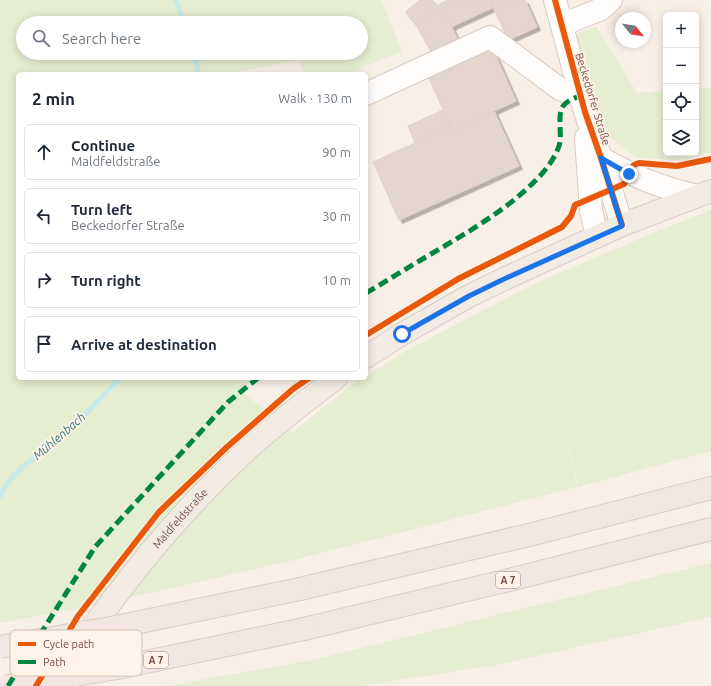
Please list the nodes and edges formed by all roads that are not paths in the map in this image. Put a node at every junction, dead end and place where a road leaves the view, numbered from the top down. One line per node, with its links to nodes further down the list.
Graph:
1 (555, 0): 3 (street, Beckedorfer Straße)
2 (610, 0): 3 (street)
3 (562, 25): 5 (street, Beckedorfer Straße)
4 (368, 93): 5 (street)
5 (582, 104): 6 (street, Beckedorfer Straße); 9 (street, Beckedorfer Straße)
6 (601, 158): 7 (street); 8 (street, Beckedorfer Straße)
7 (704, 193): 8 (main road)
8 (622, 226): 9 (main road)
9 (597, 236): 10 (main road)
10 (368, 356)
11 (333, 380): 14 (main road, Maldfeldstraße)
12 (711, 488): 15 (highway, bridge)
13 (711, 529): 18 (highway, A 7, bridge)
14 (90, 630)
15 (99, 630)
16 (10, 645): 17 (highway, bridge)
17 (0, 647)
18 (142, 663)
19 (60, 676): 22 (main road, Maldfeldstraße)
20 (68, 676): 21 (highway, A 7, bridge)
21 (7, 686)
22 (54, 686)

